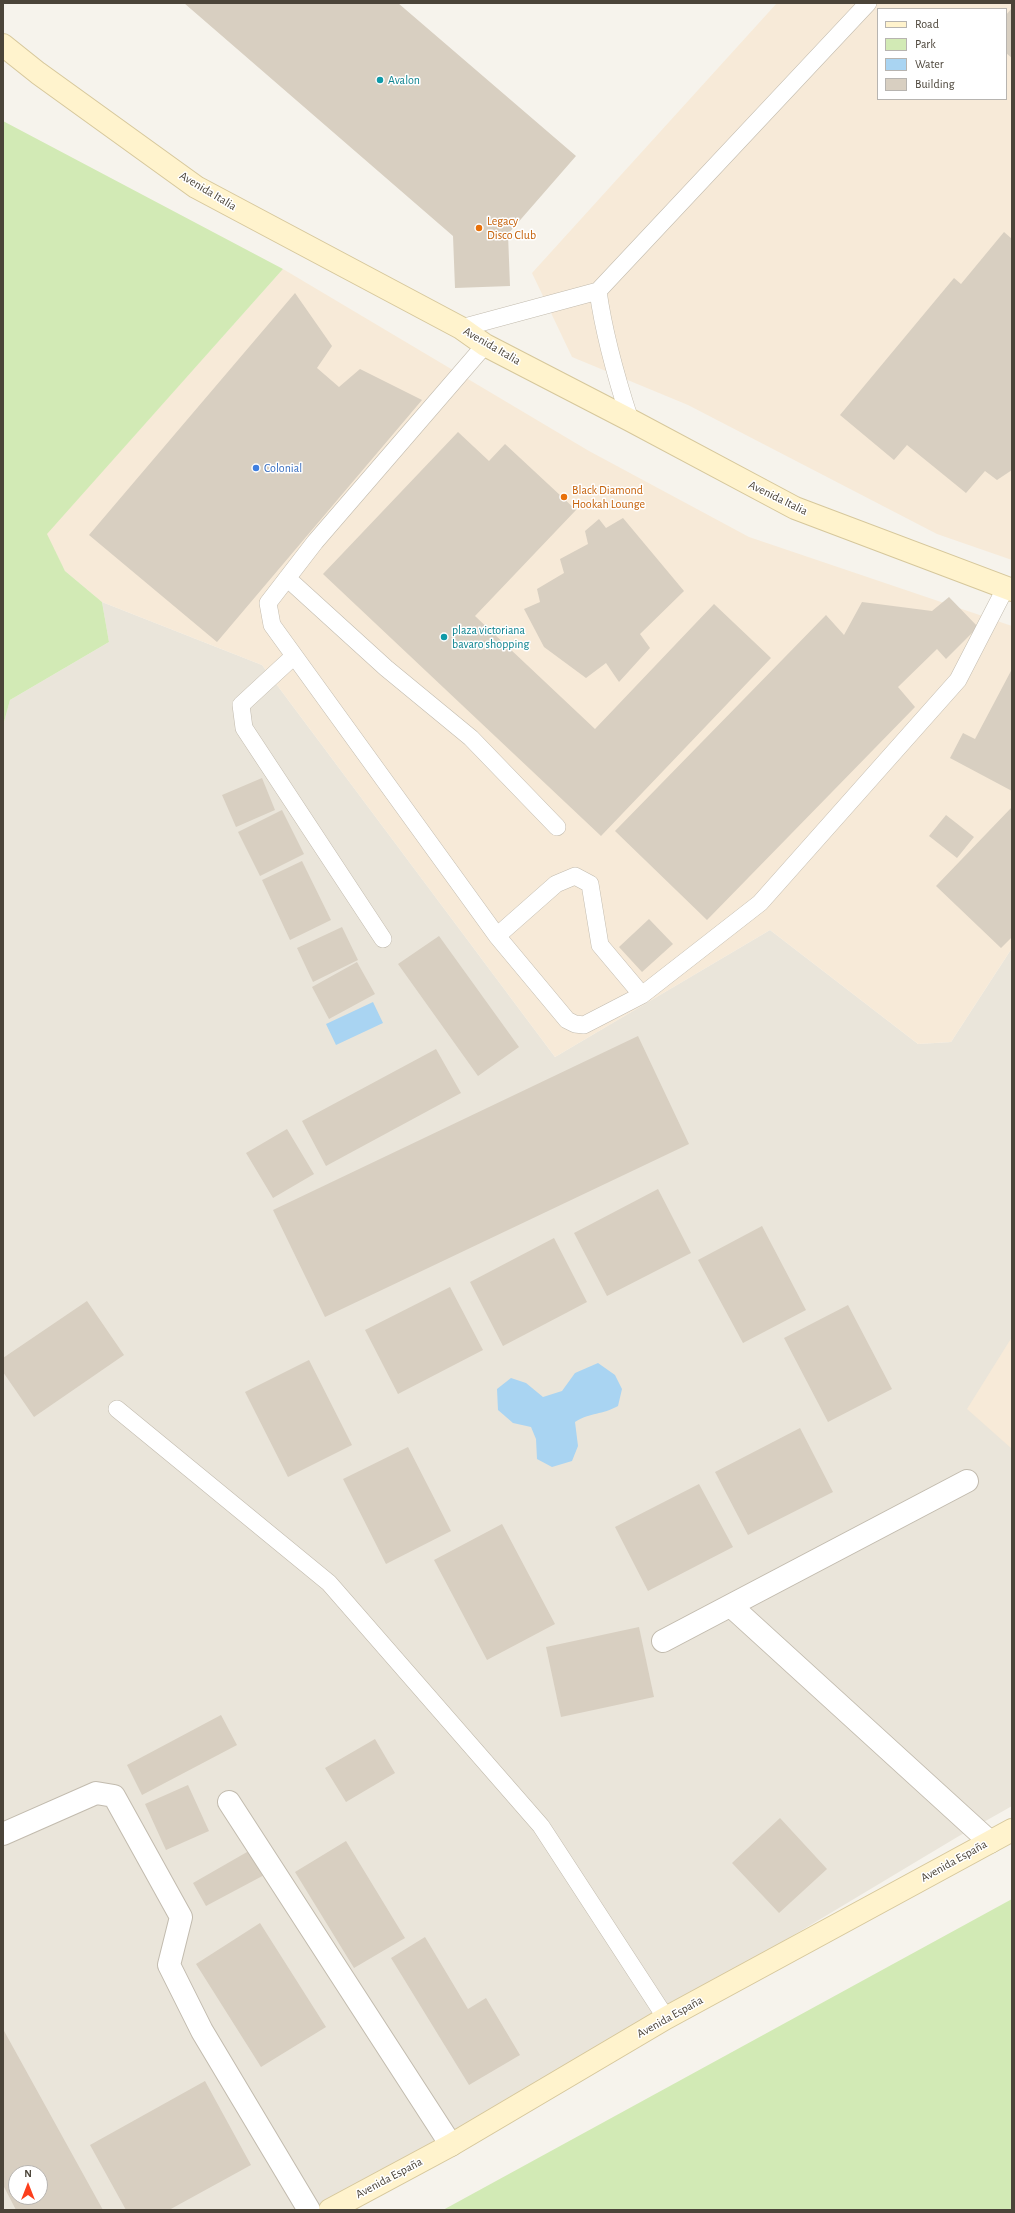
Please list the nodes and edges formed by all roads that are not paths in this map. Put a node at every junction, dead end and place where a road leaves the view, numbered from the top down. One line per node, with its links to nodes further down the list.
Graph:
1 (868, 3): 3 (lane)
2 (3, 45): 4 (street, Avenida Italia)
3 (598, 291): 4 (lane); 6 (lane)
4 (461, 328): 5 (street, Avenida Italia)
5 (485, 345): 6 (street, Avenida Italia); 7 (lane)
6 (630, 420): 8 (street, Avenida Italia)
7 (287, 578): 9 (lane); 10 (lane)
8 (1009, 588): 13 (lane)
9 (294, 656): 11 (lane); 12 (lane)
10 (557, 827)
11 (497, 936): 13 (lane); 13 (lane)
12 (383, 939)
13 (642, 995)
14 (117, 1409): 22 (lane)
15 (967, 1481): 16 (street)
16 (731, 1606): 17 (street); 21 (street)
17 (663, 1641)
18 (229, 1802): 23 (street)
19 (1012, 1830): 21 (street, Avenida España)
20 (3, 1834): 24 (street)
21 (990, 1842): 22 (street, Avenida España)
22 (666, 2018): 23 (street, Avenida España)
23 (451, 2145): 25 (street, Avenida España)
24 (309, 2210)
25 (330, 2210)

